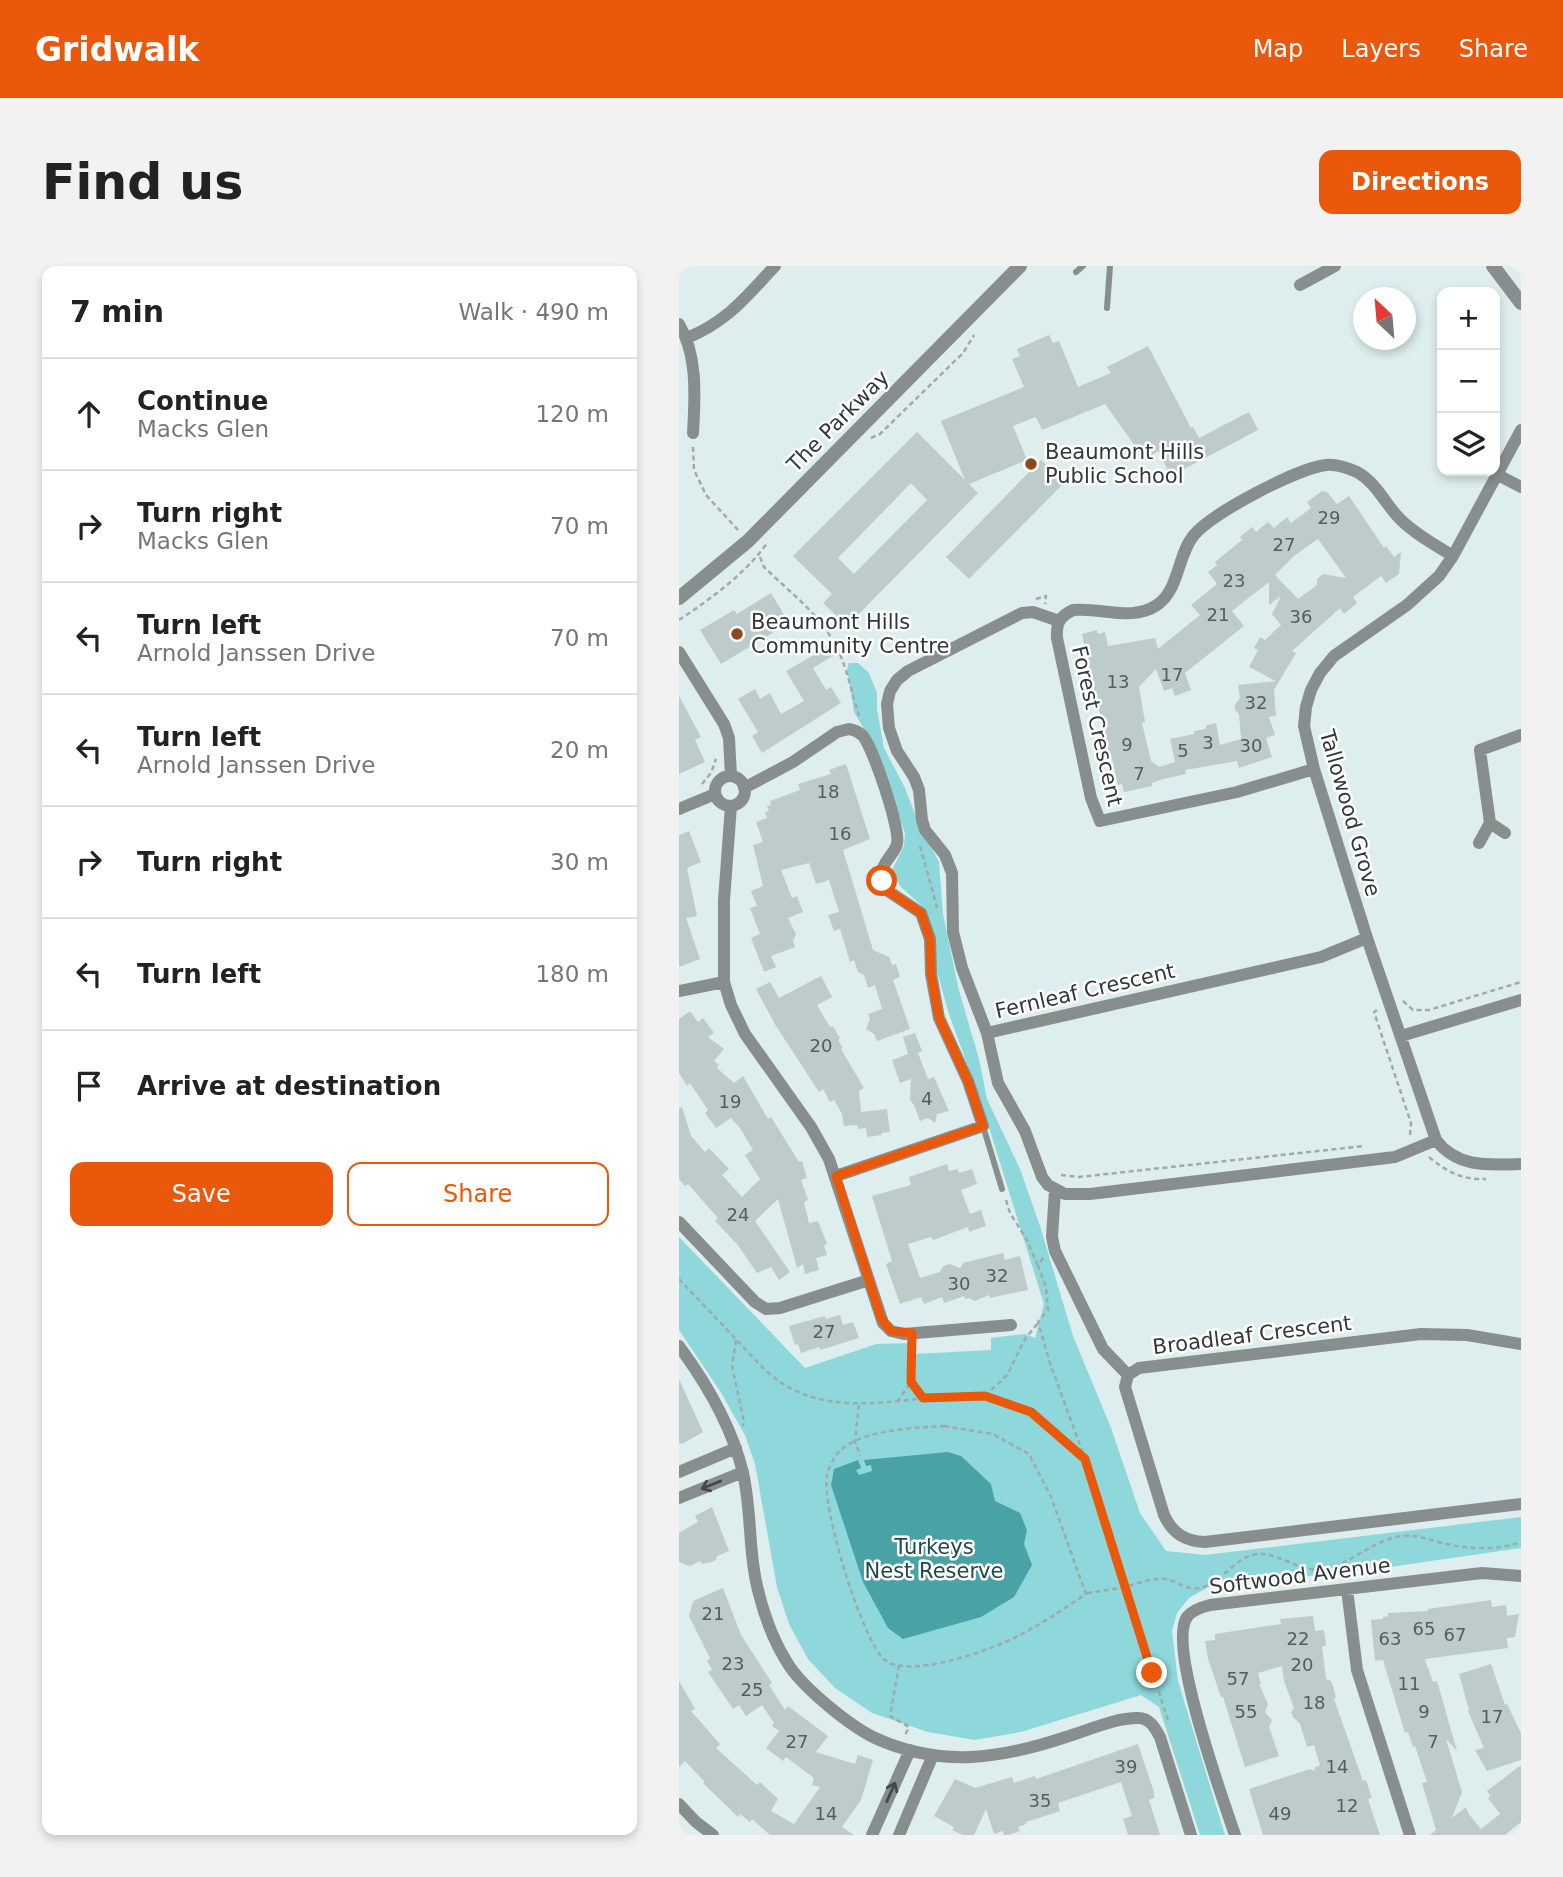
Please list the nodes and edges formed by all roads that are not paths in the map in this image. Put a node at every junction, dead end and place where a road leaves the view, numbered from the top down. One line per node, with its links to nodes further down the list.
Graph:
1 (775, 266): 12 (street)
2 (1020, 266): 20 (street, The Parkway)
3 (1083, 266): 7 (lane)
4 (1110, 266): 10 (lane)
5 (1335, 266): 8 (street)
6 (1493, 266): 9 (street)
7 (1076, 272)
8 (1300, 285)
9 (1521, 303)
10 (1107, 308)
11 (679, 324): 12 (street)
12 (687, 338): 14 (street)
13 (1521, 430): 15 (street, Tallowood Grove)
14 (693, 433)
15 (1500, 471)
16 (1497, 476): 19 (street, Tallowood Grove)
17 (1500, 476): 18 (street)
18 (1521, 487)
19 (1453, 556): 21 (street, Forest Crescent); 24 (street, Tallowood Grove)
20 (679, 598)
21 (1059, 621): 24 (street, Forest Crescent); 37 (street)
22 (679, 652): 25 (street)
23 (1521, 735): 30 (street)
24 (1314, 769): 33 (street, Tallowood Grove)
25 (731, 776): 26 (street); 27 (street)
26 (744, 788): 28 (street); 39 (street)
27 (715, 794): 28 (street); 29 (street)
28 (731, 806): 34 (street)
29 (679, 809)
30 (1490, 823): 31 (street); 32 (street)
31 (1505, 833)
32 (1479, 843)
33 (1367, 939): 37 (street, Fernleaf Crescent); 38 (street, Tallowood Grove)
34 (724, 982): 35 (street); 42 (street)
35 (679, 991)
36 (1521, 1000): 38 (street)
37 (987, 1033): 44 (street, Fernleaf Crescent)
38 (1401, 1036): 40 (street, Tallowood Grove)
39 (983, 1126): 42 (street); 43 (lane)
40 (1436, 1140): 41 (street); 44 (street)
41 (1521, 1164)
42 (836, 1176): 46 (street)
43 (1002, 1189)
44 (1055, 1190): 50 (street)
45 (679, 1222): 46 (street)
46 (869, 1280): 47 (street)
47 (1011, 1325)
48 (1521, 1343): 50 (street, Broadleaf Crescent)
49 (679, 1346): 51 (street)
50 (1128, 1376): 55 (street, Broadleaf Crescent)
51 (733, 1442): 52 (street); 53 (street)
52 (679, 1472)
53 (743, 1472): 54 (street, one-way to 54); 58 (street)
54 (679, 1498)
55 (1521, 1504)
56 (1521, 1576): 57 (street, Softwood Avenue)
57 (1347, 1589): 65 (street, Softwood Avenue); 66 (street)
58 (910, 1750): 59 (street); 62 (street, one-way to 58)
59 (933, 1755): 63 (street); 64 (street)
60 (679, 1804): 61 (street)
61 (713, 1835)
62 (872, 1835)
63 (899, 1835)
64 (1191, 1835)
65 (1235, 1835)
66 (1410, 1835)

